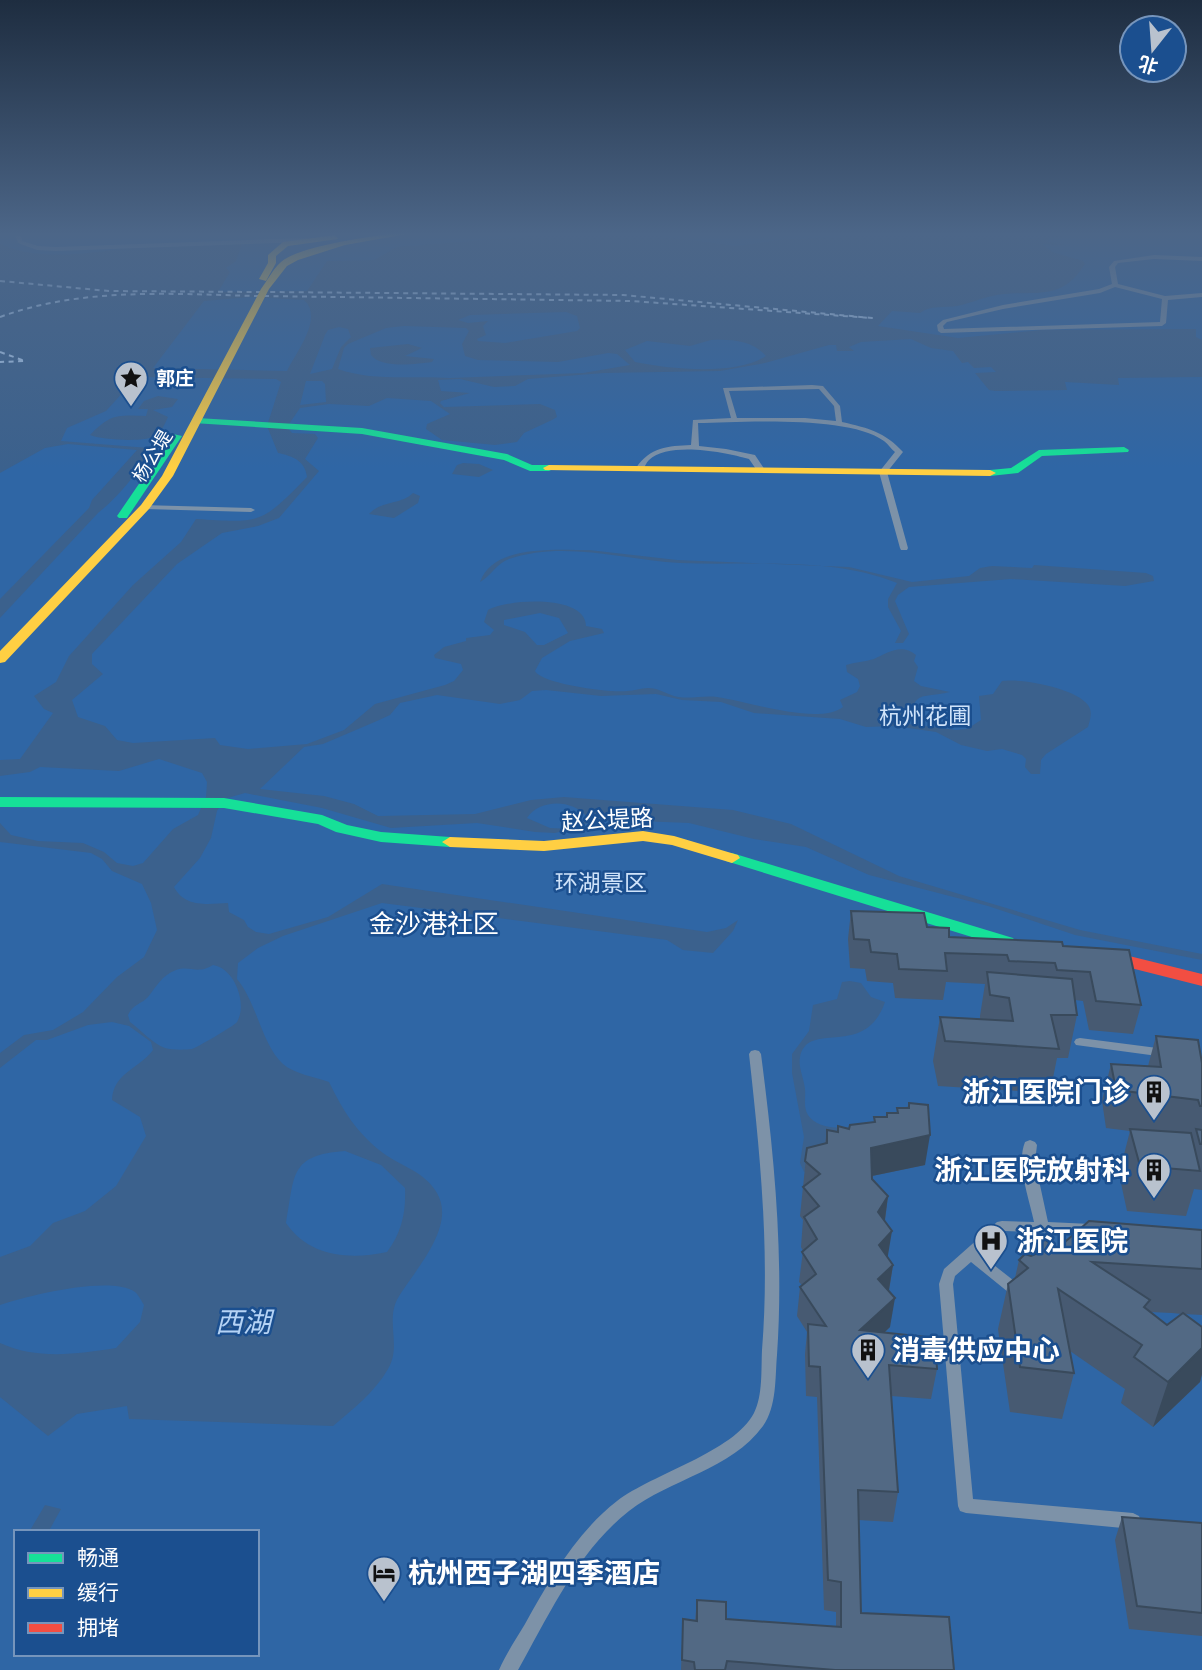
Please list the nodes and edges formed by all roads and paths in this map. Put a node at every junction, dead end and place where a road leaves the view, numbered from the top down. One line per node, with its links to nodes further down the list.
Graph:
1 (249, 312): 4 (main road, 杨公堤)
2 (983, 312): 3 (street)
3 (1164, 312)
4 (213, 380): 5 (main road, 杨公堤); 16 (main road, 杨公堤)
5 (197, 421): 10 (main road); 13 (main road, 杨公堤)
6 (735, 421): 7 (street); 7 (street); 8 (street)
7 (839, 421): 12 (street)
8 (695, 448): 10 (street); 11 (street)
9 (1124, 450): 12 (main road)
10 (640, 468): 11 (main road)
11 (761, 470): 12 (main road)
12 (883, 472): 15 (street)
13 (145, 507): 14 (street); 17 (main road, 杨公堤)
14 (251, 510)
15 (904, 548)
16 (0, 644)
17 (0, 659)
18 (0, 802): 19 (main road, 赵公堤路)
19 (1022, 945)
20 (1093, 955): 21 (main road)
21 (1202, 980)
22 (1080, 1042): 24 (street)
23 (755, 1054): 31 (street)
24 (1175, 1054)
25 (1030, 1145): 26 (street)
26 (1042, 1227): 27 (street); 28 (street)
27 (1106, 1230)
28 (971, 1254): 29 (street); 30 (street)
29 (1020, 1293)
30 (1146, 1522)
31 (508, 1670)

